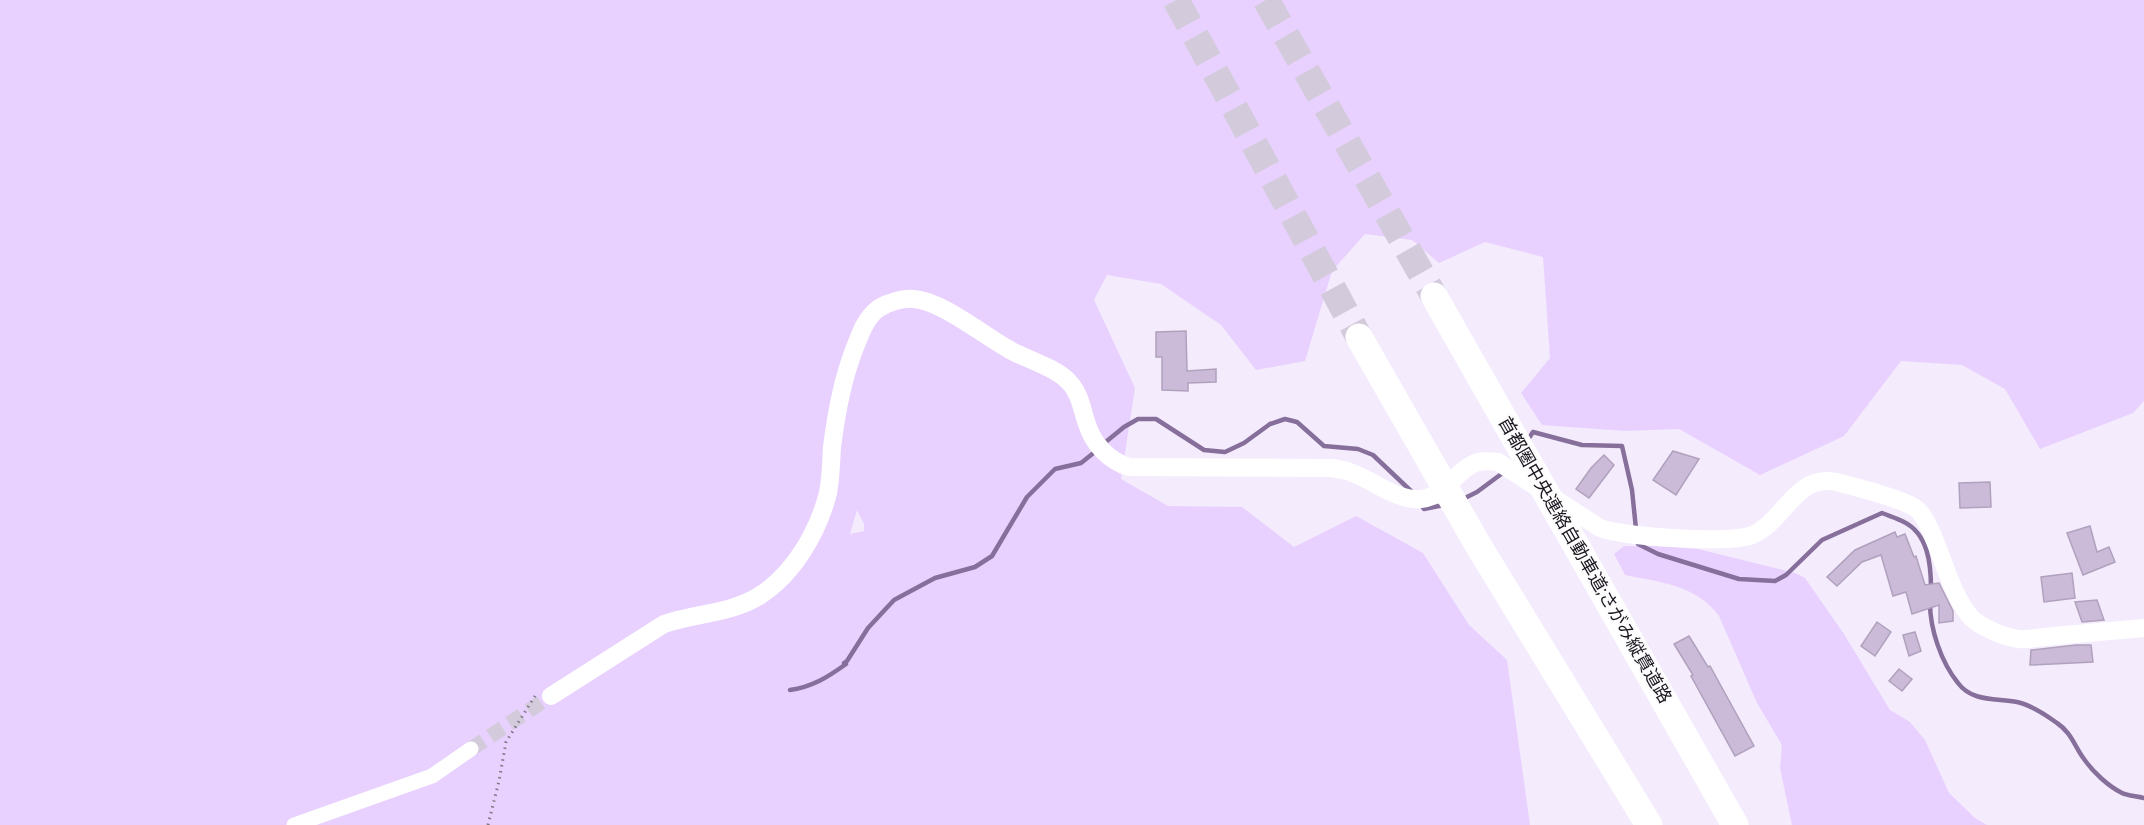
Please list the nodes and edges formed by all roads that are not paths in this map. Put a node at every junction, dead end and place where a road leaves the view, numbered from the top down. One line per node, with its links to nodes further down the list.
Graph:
1 (1438, 303): 8 (highway, 首都圏中央連絡自動車道;さがみ縦貫道路)
2 (1359, 337): 7 (highway)
3 (2144, 628): 4 (street)
4 (543, 695)
5 (471, 749): 6 (street)
6 (294, 825)
7 (1649, 825)
8 (1735, 825)

